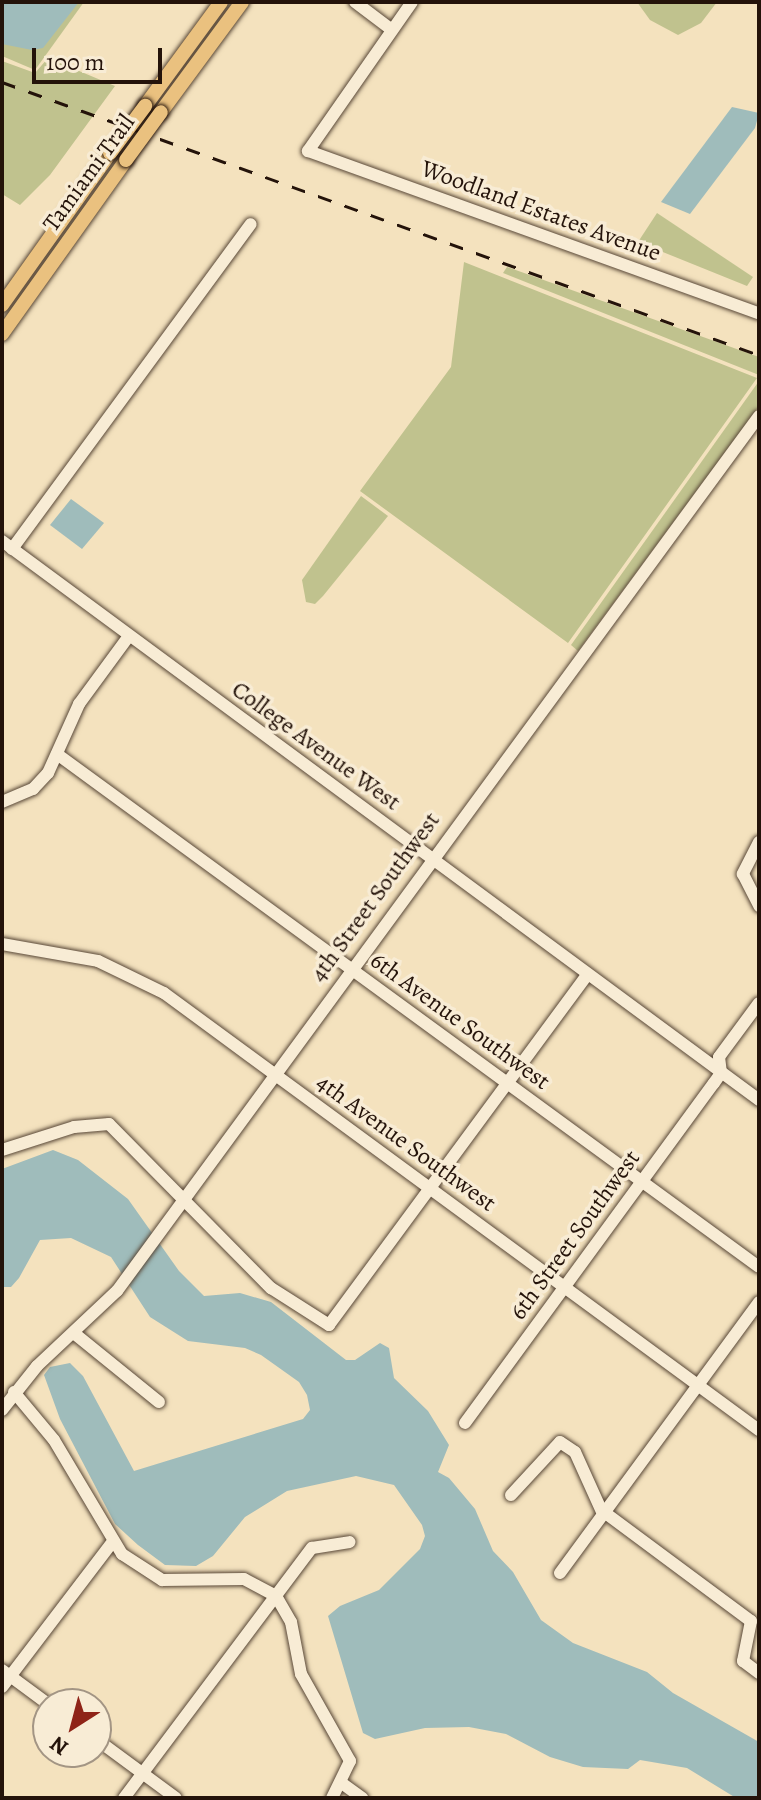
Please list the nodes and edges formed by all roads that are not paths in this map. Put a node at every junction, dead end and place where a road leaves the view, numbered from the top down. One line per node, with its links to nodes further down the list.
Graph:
1 (221, 2): 7 (main road, Tamiami Trail, bridge)
2 (242, 2): 9 (main road, Tamiami Trail, bridge)
3 (355, 2): 5 (street)
4 (412, 2): 5 (street)
5 (392, 30): 8 (street, Woodland Estates Avenue)
6 (251, 224): 11 (street)
7 (2, 305)
8 (759, 313)
9 (2, 334)
10 (759, 416): 16 (street, 4th Street Southwest)
11 (7, 545): 12 (street, College Avenue West)
12 (129, 636): 13 (street); 16 (street, College Avenue West)
13 (57, 754): 14 (street); 19 (street, 6th Avenue Southwest)
14 (2, 802)
15 (759, 842): 17 (street)
16 (431, 858): 19 (street, 4th Street Southwest); 20 (street, College Avenue West)
17 (759, 906)
18 (2, 944): 22 (street, 4th Avenue Southwest)
19 (350, 968): 22 (street, 4th Street Southwest); 24 (street, 6th Avenue Southwest)
20 (588, 974): 23 (street, College Avenue West); 24 (street)
21 (759, 1003): 23 (street, 6th Street Southwest)
22 (273, 1073): 28 (street, 4th Avenue Southwest); 29 (street, 4th Street Southwest)
23 (721, 1073): 25 (street, College Avenue West); 27 (street, 6th Street Southwest)
24 (508, 1084): 27 (street, 6th Avenue Southwest); 28 (street)
25 (759, 1100)
26 (2, 1150): 29 (street)
27 (642, 1181): 30 (street, 6th Avenue Southwest); 31 (street, 6th Street Southwest)
28 (431, 1189): 29 (street); 31 (street, 4th Avenue Southwest)
29 (179, 1199): 33 (street, 4th Street Southwest)
30 (759, 1267)
31 (565, 1287): 34 (street, 4th Avenue Southwest); 38 (street, 6th Street Southwest)
32 (759, 1302): 34 (street)
33 (75, 1334): 35 (street, 4th Street Southwest); 36 (street)
34 (697, 1385): 39 (street, 4th Avenue Southwest); 41 (street)
35 (14, 1392): 37 (street, 4th Street Southwest); 43 (street)
36 (159, 1402)
37 (2, 1410)
38 (465, 1423)
39 (759, 1430)
40 (511, 1495): 41 (street)
41 (603, 1513): 44 (street); 46 (street)
42 (350, 1542): 45 (street)
43 (111, 1544): 45 (street); 48 (street)
44 (560, 1573)
45 (276, 1596): 51 (street); 52 (street)
46 (755, 1616): 47 (street)
47 (759, 1673)
48 (5, 1678): 49 (street)
49 (32, 1694)
50 (112, 1751): 51 (street)
51 (142, 1773): 53 (street); 54 (street)
52 (343, 1784): 55 (street); 56 (street)
53 (124, 1798)
54 (176, 1798)
55 (332, 1798)
56 (362, 1798)

